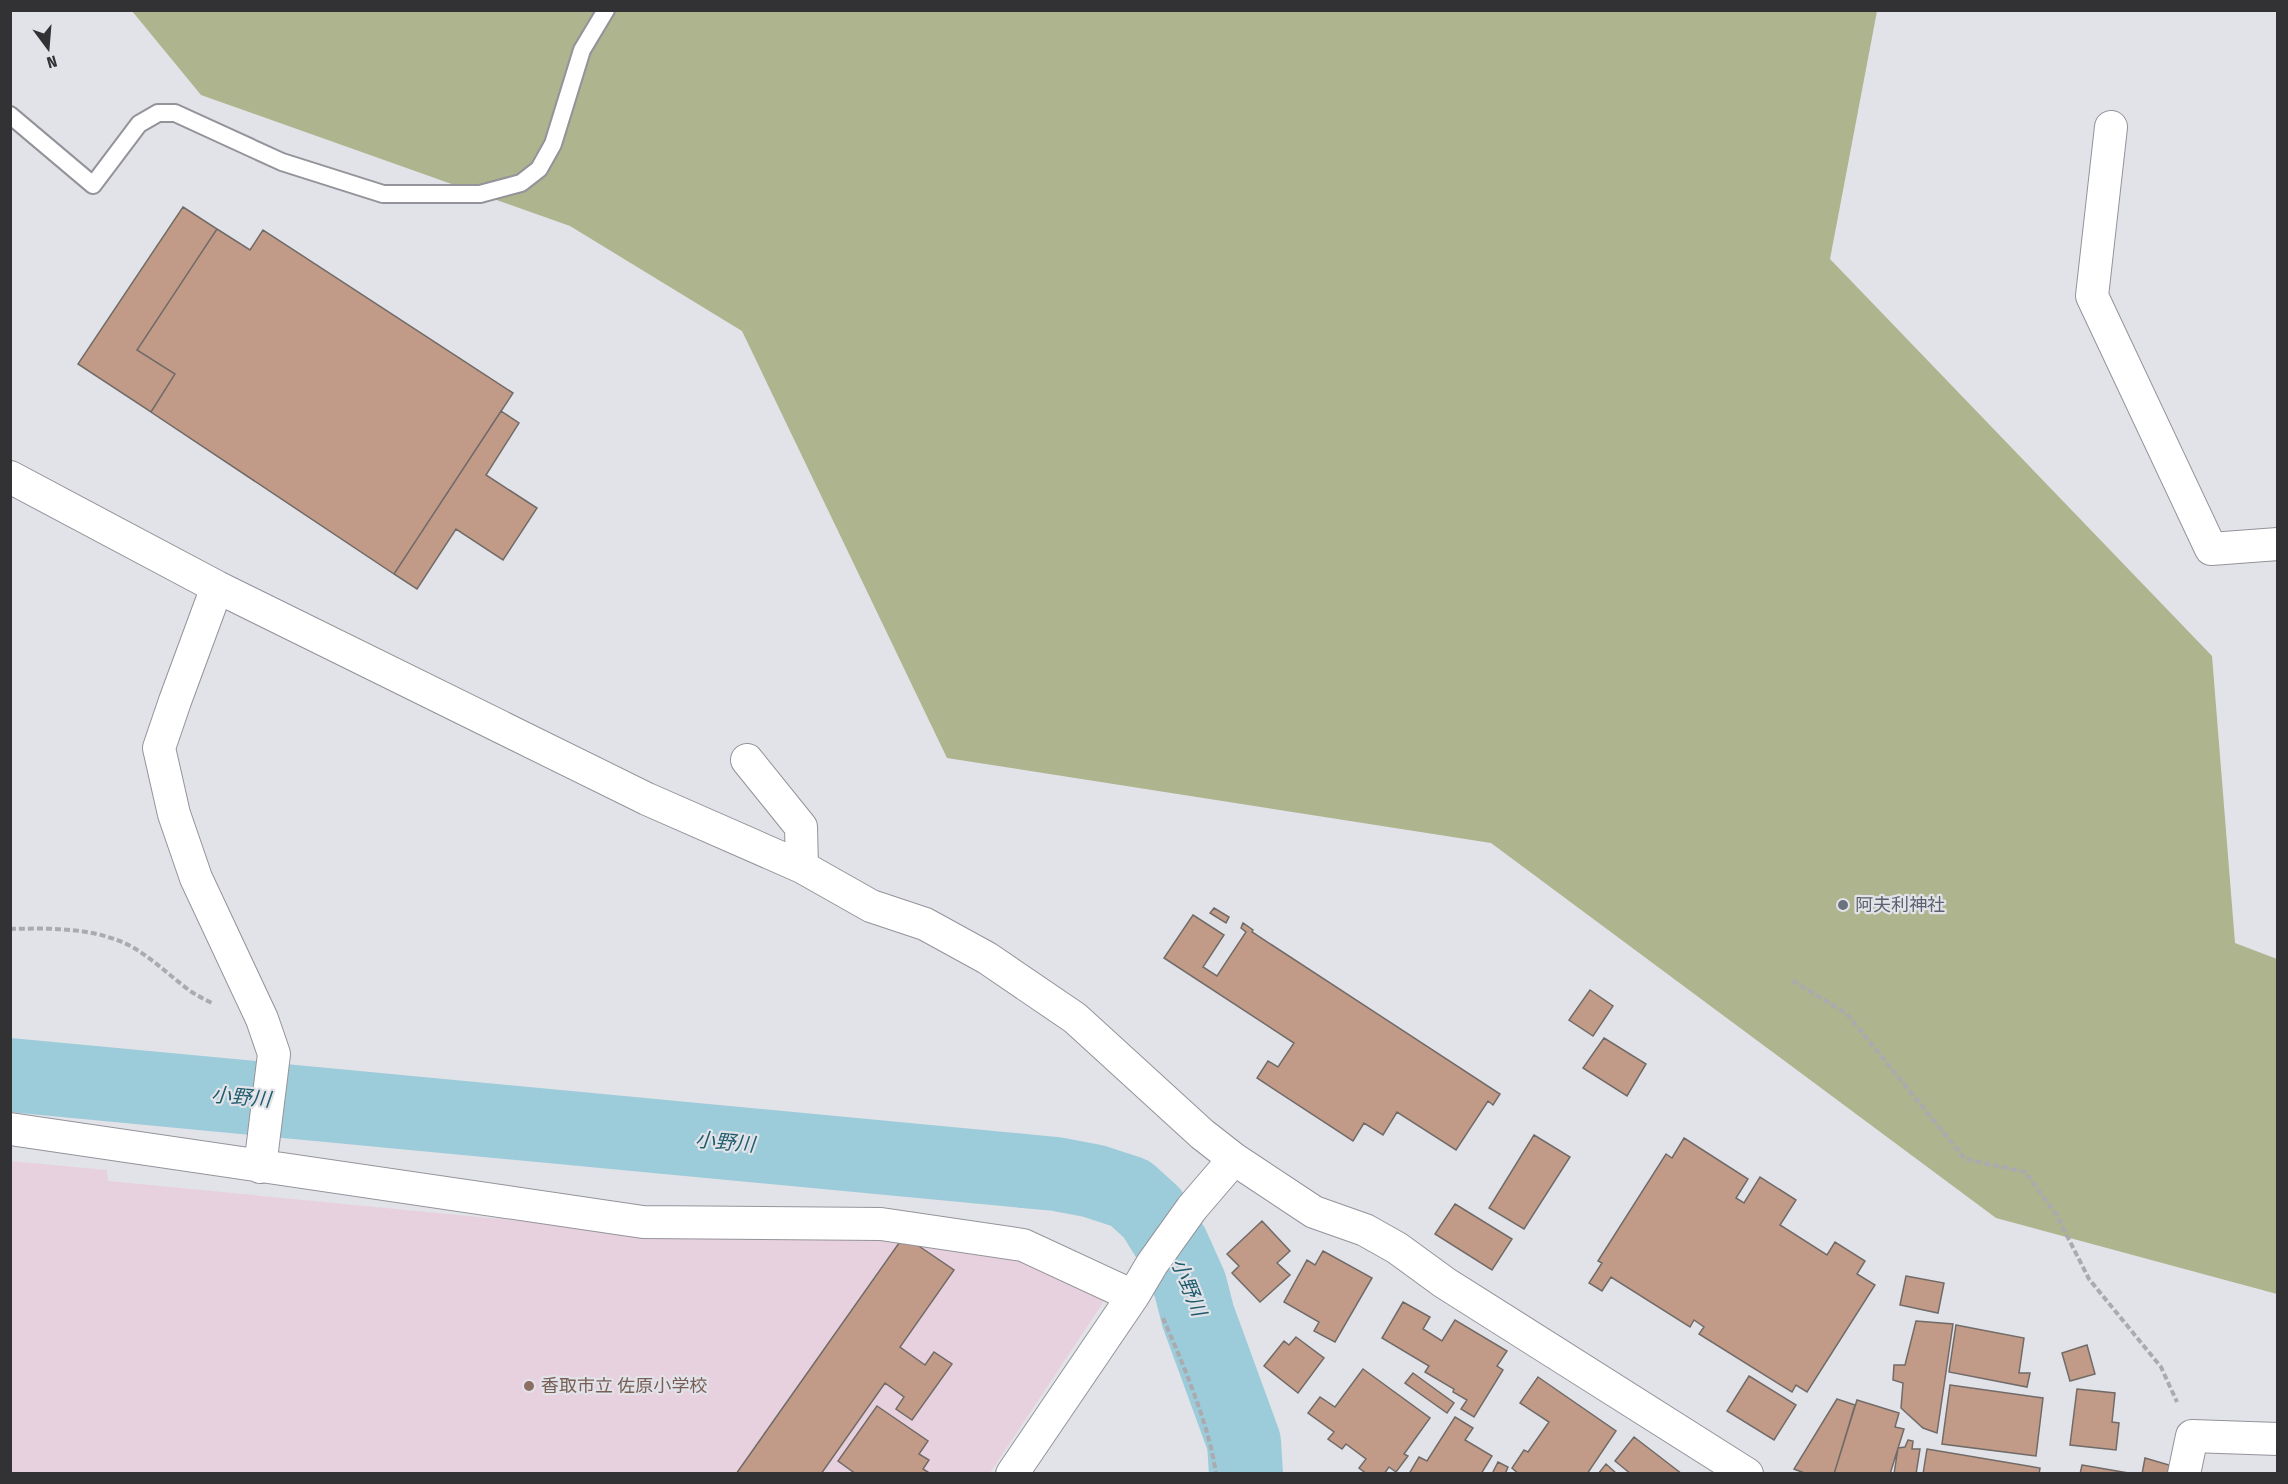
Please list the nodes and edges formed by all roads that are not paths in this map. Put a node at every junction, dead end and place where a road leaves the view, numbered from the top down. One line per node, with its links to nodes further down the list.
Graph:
1 (606, 10): 2 (lane)
2 (10, 116)
3 (2111, 128): 5 (street)
4 (10, 477): 6 (street)
5 (2277, 544)
6 (217, 587): 8 (street); 11 (street)
7 (747, 760): 8 (street)
8 (802, 867): 10 (street)
9 (10, 1129): 11 (street)
10 (1234, 1159): 12 (street); 15 (street)
11 (260, 1167): 12 (street)
12 (1143, 1279): 14 (street)
13 (2277, 1439): 16 (street)
14 (1012, 1473)
15 (1747, 1473)
16 (2184, 1473)

